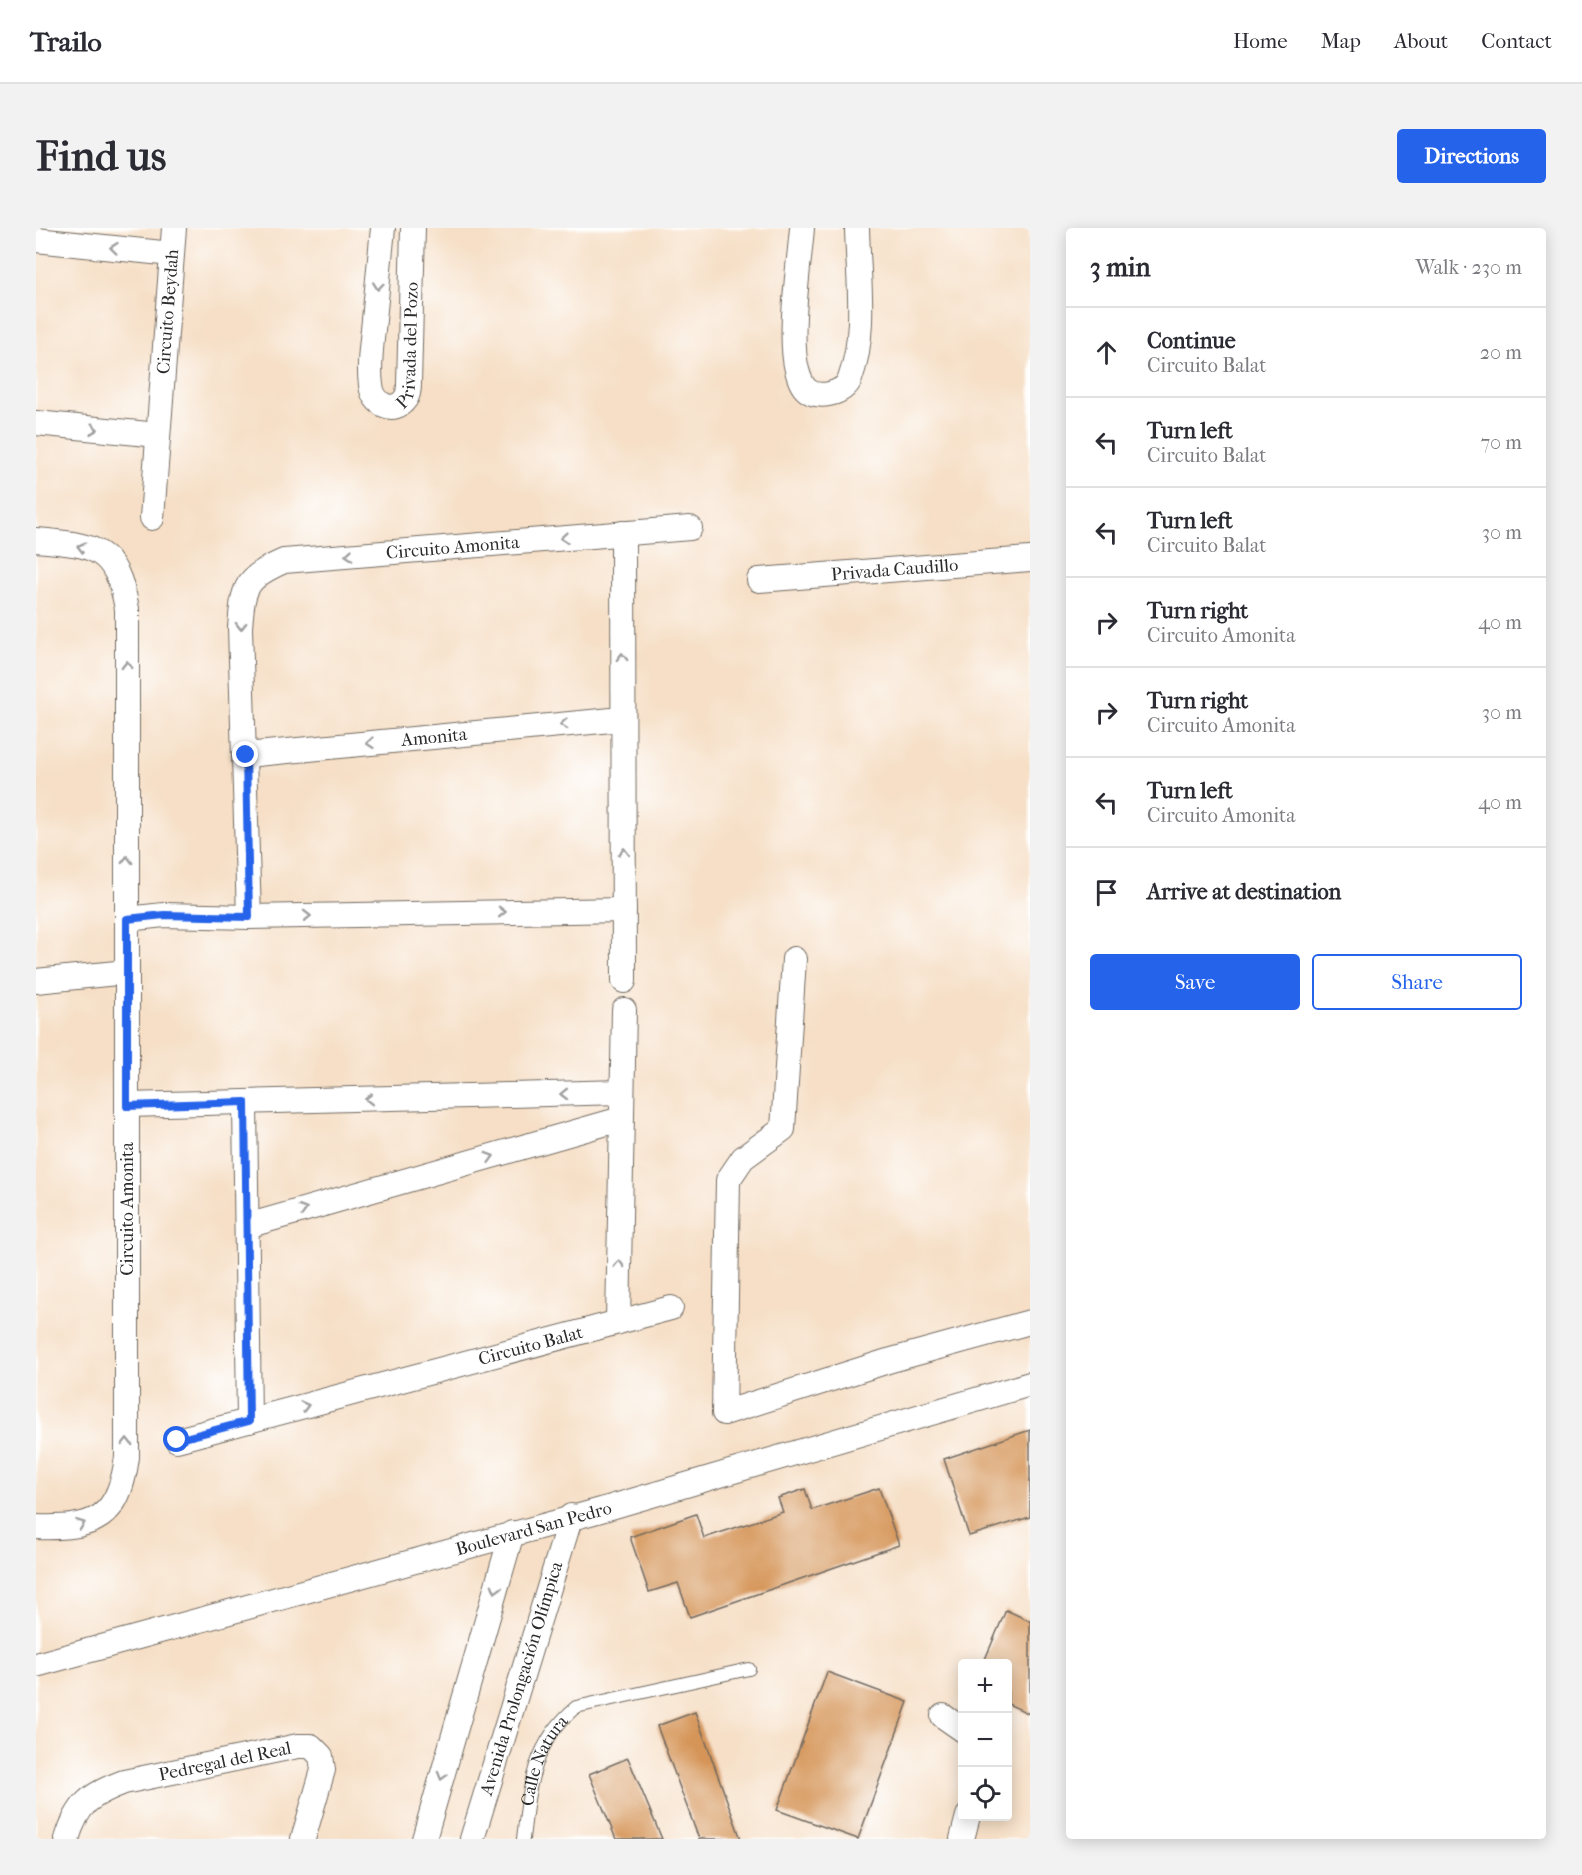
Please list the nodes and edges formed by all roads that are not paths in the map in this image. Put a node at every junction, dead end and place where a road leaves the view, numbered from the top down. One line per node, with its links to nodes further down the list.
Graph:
1 (174, 228): 7 (street)
2 (383, 228): 3 (street, Privada del Pozo, one-way to 3)
3 (413, 228)
4 (802, 228): 5 (street)
5 (857, 228)
6 (36, 240): 7 (street, Circuito Beydah, one-way to 6)
7 (172, 254): 9 (street, Circuito Beydah)
8 (36, 423): 9 (street, one-way to 9)
9 (158, 435): 10 (street, Circuito Beydah)
10 (152, 518)
11 (690, 528): 12 (street, Circuito Amonita)
12 (622, 533): 16 (street, one-way to 12); 17 (street, Circuito Amonita, one-way to 17)
13 (36, 540): 20 (street, Circuito Amonita, one-way to 13)
14 (1030, 559): 15 (street, Privada Caudillo)
15 (759, 579)
16 (622, 719): 17 (street, Amonita, one-way to 17); 18 (street, one-way to 16)
17 (246, 755): 19 (street, Circuito Amonita)
18 (624, 910): 19 (street, one-way to 18); 24 (street)
19 (249, 917): 20 (street)
20 (127, 919): 22 (street, Circuito Amonita)
21 (794, 959): 33 (street)
22 (127, 972): 23 (street); 28 (street, Circuito Amonita)
23 (36, 981)
24 (624, 981)
25 (624, 1010): 26 (street)
26 (622, 1092): 27 (street, one-way to 27); 29 (street)
27 (245, 1102): 28 (street); 30 (street)
28 (127, 1106): 38 (street, Circuito Amonita, one-way to 28)
29 (621, 1119): 30 (street, one-way to 29); 32 (street, one-way to 29)
30 (247, 1226): 35 (street)
31 (671, 1308): 32 (street, Circuito Balat)
32 (618, 1322): 35 (street, Circuito Balat, one-way to 32)
33 (1030, 1322)
34 (1030, 1384): 37 (street, Boulevard San Pedro)
35 (249, 1421): 36 (street, Circuito Balat)
36 (177, 1440)
37 (570, 1516): 39 (street, Boulevard San Pedro); 48 (street, Avenida Prolongación Olímpica)
38 (36, 1527)
39 (512, 1533): 40 (street, Boulevard San Pedro); 47 (street, one-way to 47)
40 (36, 1665)
41 (748, 1670): 49 (lane, Calle Natura)
42 (942, 1716): 43 (street)
43 (958, 1727)
44 (967, 1821): 50 (street)
45 (67, 1839): 46 (street, Pedregal del Real)
46 (303, 1839)
47 (424, 1839)
48 (472, 1839)
49 (523, 1839)
50 (962, 1839)

